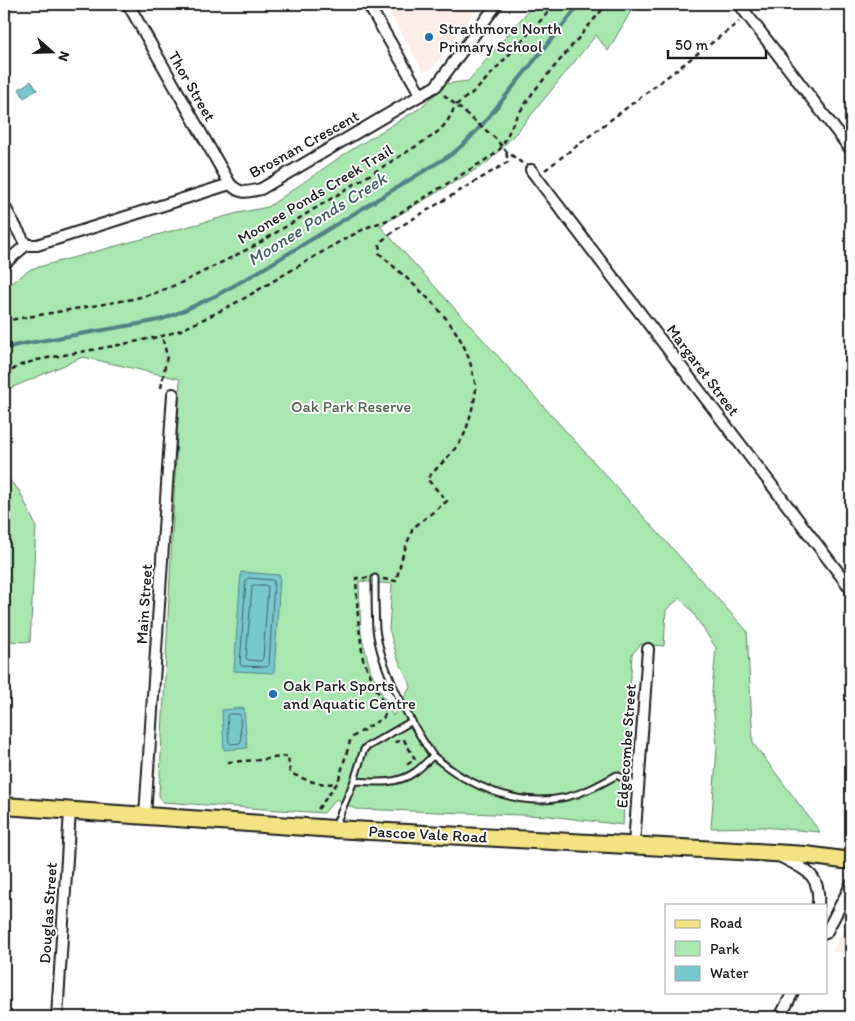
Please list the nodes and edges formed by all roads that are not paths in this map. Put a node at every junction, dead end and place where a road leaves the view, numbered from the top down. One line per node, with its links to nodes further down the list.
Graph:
1 (128, 4): 8 (street, Thor Street)
2 (368, 4): 5 (street)
3 (497, 4): 5 (street, Brosnan Crescent)
4 (740, 4): 6 (street)
5 (421, 95): 8 (street, Brosnan Crescent)
6 (851, 150)
7 (534, 173): 14 (street, Margaret Street)
8 (230, 184): 10 (street, Brosnan Crescent)
9 (4, 206): 10 (street)
10 (26, 244): 11 (street)
11 (4, 264)
12 (174, 394): 22 (street, Main Street)
13 (375, 578): 16 (lane)
14 (851, 589)
15 (648, 649): 19 (street, Edgecombe Street)
16 (412, 721): 17 (lane); 18 (lane)
17 (433, 756): 18 (lane); 19 (lane)
18 (354, 781): 23 (lane)
19 (638, 788): 24 (street, Edgecombe Street)
20 (4, 806): 21 (main road, Pascoe Vale Road)
21 (70, 811): 22 (main road, Pascoe Vale Road); 31 (street, Douglas Street)
22 (145, 816): 23 (main road, Pascoe Vale Road)
23 (334, 829): 24 (main road, Pascoe Vale Road)
24 (634, 845): 25 (main road, Pascoe Vale Road)
25 (773, 853): 26 (main road, Pascoe Vale Road); 28 (street)
26 (851, 860)
27 (851, 885): 29 (street)
28 (818, 904)
29 (828, 929)
30 (792, 994): 32 (street)
31 (57, 1017)
32 (780, 1017)

